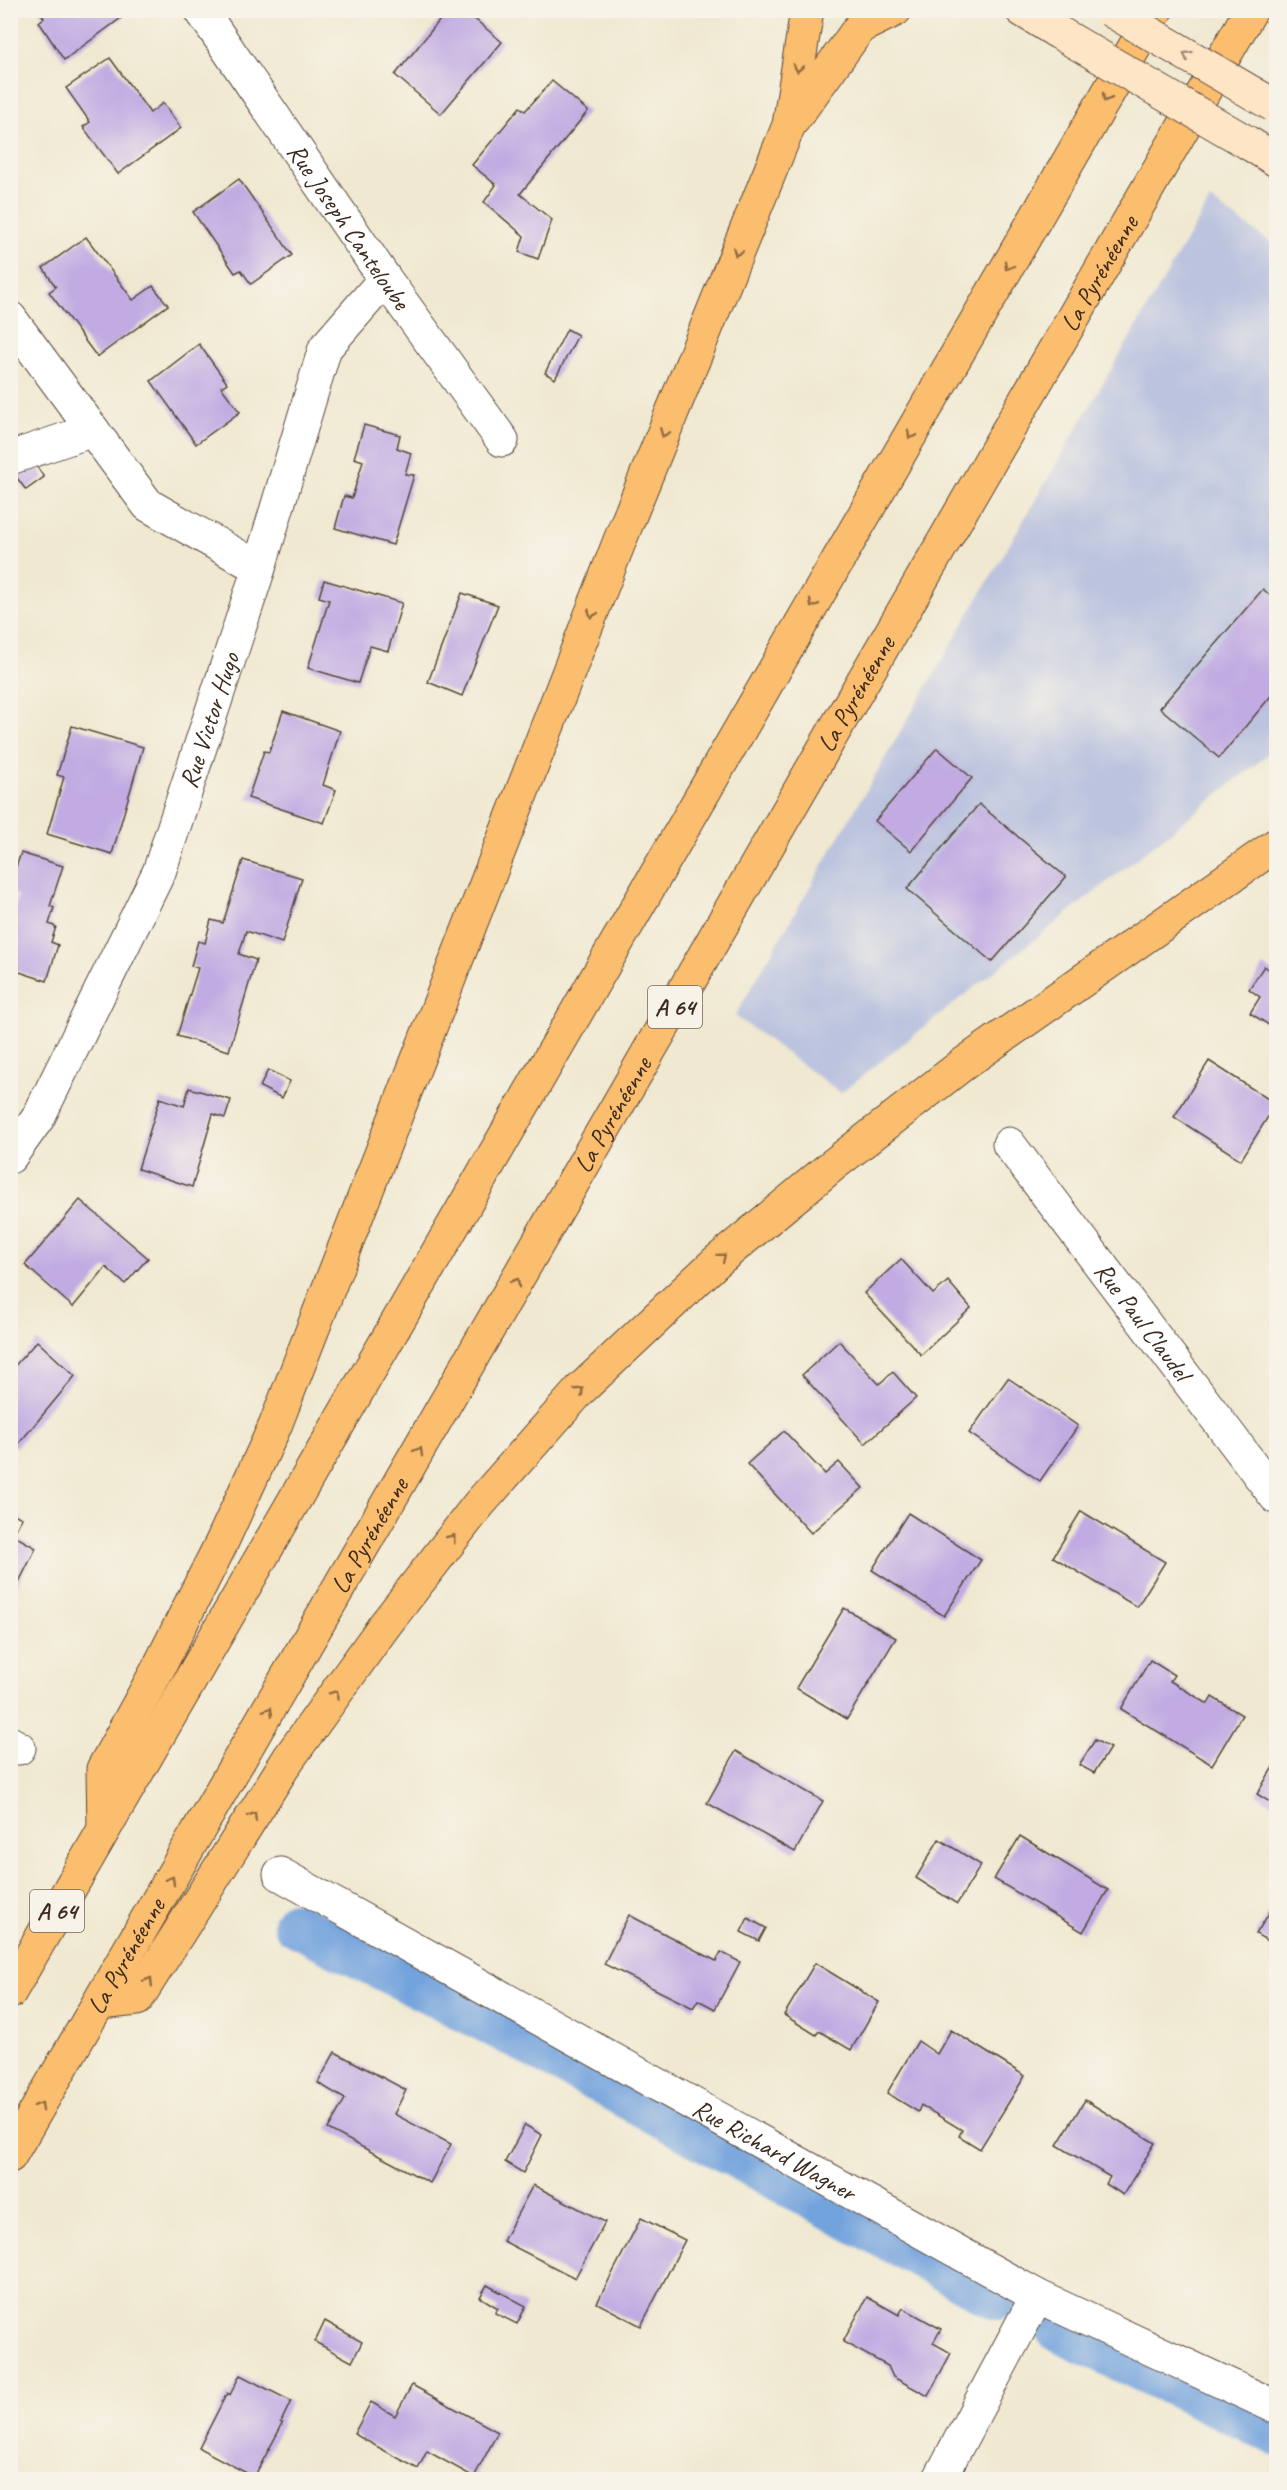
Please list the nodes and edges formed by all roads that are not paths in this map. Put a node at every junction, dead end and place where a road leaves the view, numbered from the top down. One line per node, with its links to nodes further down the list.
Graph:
1 (201, 10): 11 (street, Rue Joseph Canteloube)
2 (807, 10): 9 (highway, one-way to 9)
3 (895, 10): 9 (highway)
4 (1022, 10): 10 (main road, bridge)
5 (1110, 10): 8 (main road, one-way to 5, bridge)
6 (1156, 10): 21 (highway, A 64, one-way to 21)
7 (1251, 10): 24 (highway, La Pyrénéenne / A 64, one-way to 7)
8 (1275, 106)
9 (789, 125): 21 (highway, one-way to 21)
10 (1263, 152)
11 (385, 279): 14 (street, Rue Joseph Canteloube); 16 (street, Rue Victor Hugo)
12 (10, 318): 13 (street)
13 (93, 430): 15 (street); 16 (street)
14 (502, 440)
15 (10, 458)
16 (259, 568): 19 (street, Rue Victor Hugo)
17 (1276, 845): 24 (highway, one-way to 17)
18 (1009, 1144): 20 (street, Rue Paul Claudel)
19 (10, 1157)
20 (1276, 1497)
21 (104, 1830): 23 (highway, A 64)
22 (280, 1874): 26 (street, Rue Richard Wagner)
23 (10, 1992)
24 (100, 2003): 25 (highway, La Pyrénéenne / A 64, one-way to 24)
25 (10, 2156)
26 (1037, 2296): 27 (street, Rue Richard Wagner); 28 (street)
27 (1276, 2407)
28 (939, 2480)

